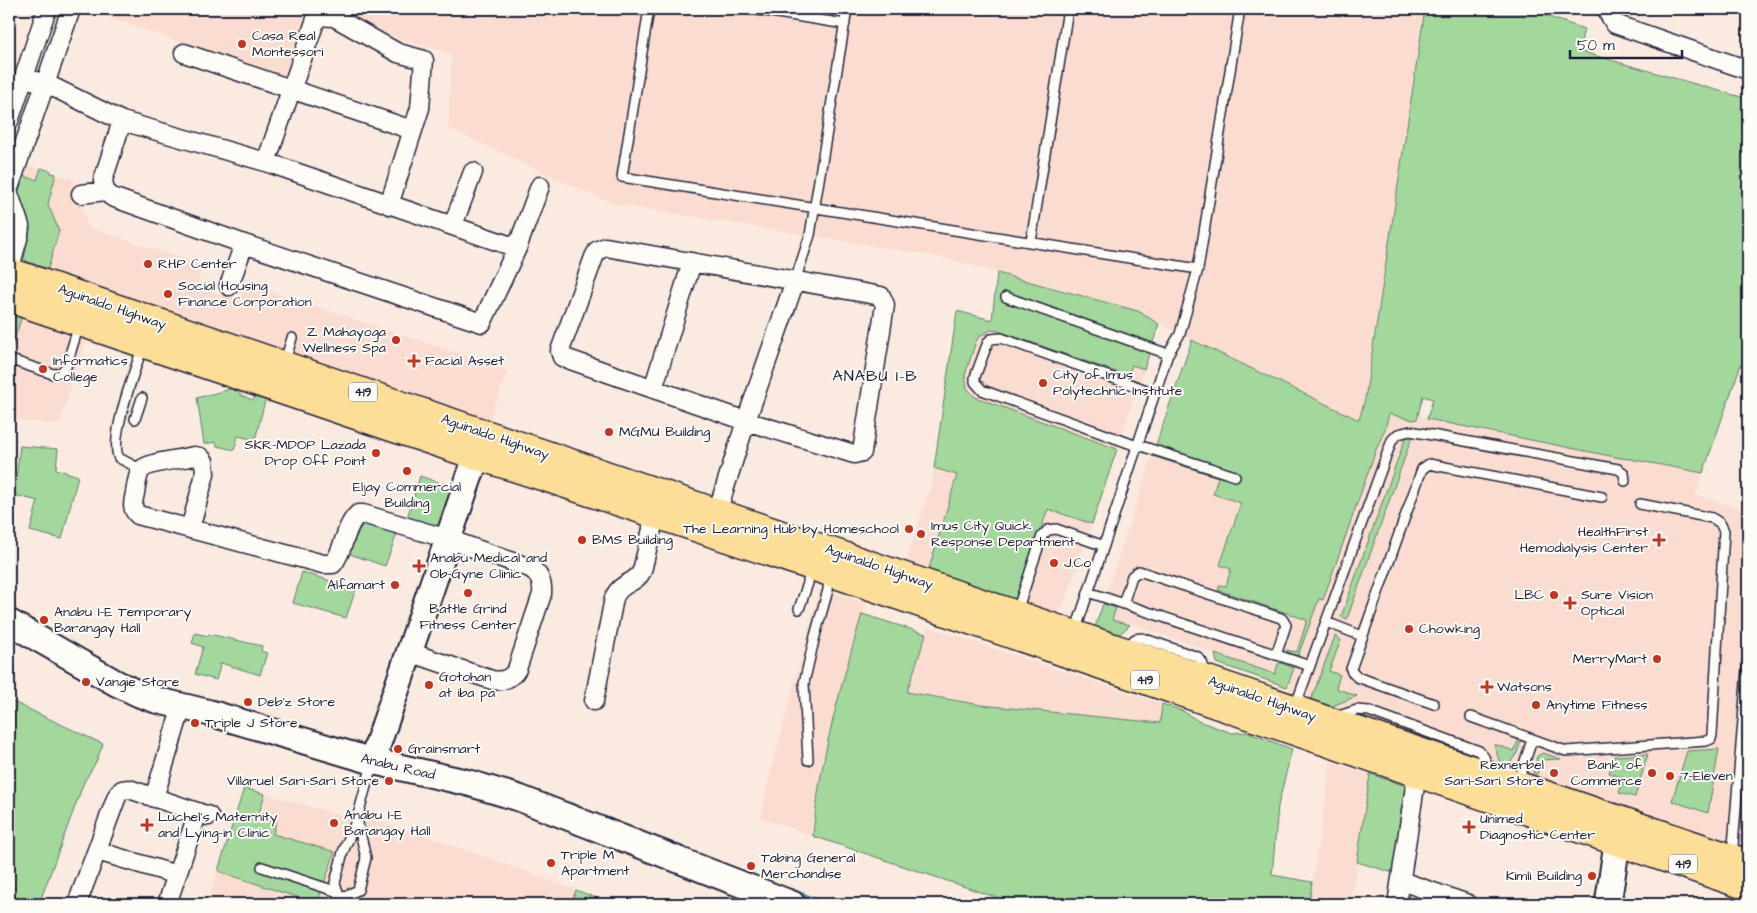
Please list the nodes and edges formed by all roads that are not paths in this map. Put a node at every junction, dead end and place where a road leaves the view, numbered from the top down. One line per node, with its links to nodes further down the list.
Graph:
1 (47, 9): 12 (street)
2 (71, 9): 13 (street)
3 (649, 9): 25 (lane)
4 (751, 9): 9 (lane)
5 (847, 9): 9 (lane)
6 (1068, 9): 27 (lane)
7 (1240, 9): 31 (lane)
8 (1606, 9): 11 (street)
9 (845, 24): 25 (lane)
10 (184, 53): 14 (street)
11 (1748, 70)
12 (24, 77): 13 (street); 15 (street)
13 (44, 84): 16 (street); 20 (street)
14 (291, 90): 17 (street); 17 (street); 18 (street)
15 (10, 111)
16 (122, 121): 18 (street); 22 (street)
17 (412, 130): 24 (street)
18 (266, 162): 24 (street)
19 (473, 172): 26 (street)
20 (10, 185): 32 (street)
21 (540, 186): 29 (street)
22 (105, 191): 23 (street); 28 (street)
23 (81, 194)
24 (389, 205): 26 (street)
25 (815, 208): 27 (lane); 33 (lane)
26 (453, 225): 29 (street)
27 (1031, 242): 31 (lane)
28 (244, 244): 29 (street); 34 (street)
29 (517, 248)
30 (692, 262): 33 (street); 43 (street); 43 (street)
31 (1198, 269): 40 (lane)
32 (9, 271): 42 (highway, Aguinaldo Highway / 419)
33 (795, 281): 47 (street); 47 (street)
34 (228, 286)
35 (1006, 297): 40 (lane)
36 (9, 298): 37 (highway, Aguinaldo Highway / 419)
37 (80, 322): 39 (highway, Aguinaldo Highway / 419); 41 (lane)
38 (292, 338): 42 (lane)
39 (152, 350): 48 (highway, Aguinaldo Highway / 419); 51 (lane)
40 (1168, 354): 44 (lane)
41 (14, 361)
42 (283, 365): 48 (highway, Aguinaldo Highway / 419)
43 (653, 389): 47 (street)
44 (1155, 394): 49 (lane); 49 (lane)
45 (142, 398): 46 (lane)
46 (135, 419)
47 (746, 421): 57 (street)
48 (481, 445): 50 (highway, Aguinaldo Highway / 419); 59 (street)
49 (1138, 446): 52 (lane); 60 (lane)
50 (551, 467): 56 (highway, Aguinaldo Highway / 419); 57 (highway, Aguinaldo Highway / 419)
51 (142, 470): 58 (street); 58 (street)
52 (1235, 476)
53 (1625, 480): 67 (lane)
54 (1602, 497): 69 (lane)
55 (1640, 504): 80 (lane)
56 (652, 513): 57 (highway, Aguinaldo Highway / 419); 74 (street)
57 (714, 523): 61 (highway, Aguinaldo Highway / 419)
58 (190, 529): 59 (street)
59 (448, 539): 70 (street); 70 (street)
60 (1104, 546): 62 (lane); 65 (lane)
61 (825, 563): 64 (lane); 65 (highway, Aguinaldo Highway / 419); 78 (highway, Aguinaldo Highway / 419); 81 (lane)
62 (1088, 592): 63 (lane); 68 (lane)
63 (1123, 604): 71 (lane); 71 (lane)
64 (799, 609)
65 (1016, 614): 68 (highway, Aguinaldo Highway / 419)
66 (9, 622): 76 (street, Anabu Road)
67 (1326, 622): 69 (lane); 73 (lane)
68 (1074, 634): 78 (highway, Aguinaldo Highway / 419)
69 (1362, 636): 75 (lane)
70 (409, 652): 82 (street)
71 (1276, 655): 73 (lane)
72 (1748, 657): 79 (lane)
73 (1310, 666): 78 (lane)
74 (594, 700)
75 (1434, 704)
76 (182, 706): 82 (street, Anabu Road); 87 (street)
77 (1471, 717): 80 (lane)
78 (1290, 719): 83 (highway, Aguinaldo Highway / 419); 86 (highway, Aguinaldo Highway / 419)
79 (1745, 732): 84 (lane)
80 (1532, 740): 86 (lane)
81 (808, 760)
82 (372, 761): 88 (lane); 99 (street, Anabu Road)
83 (1414, 772): 89 (highway, Aguinaldo Highway / 419); 94 (street)
84 (1738, 774): 85 (lane); 91 (lane)
85 (1748, 777)
86 (1504, 780): 89 (highway, Aguinaldo Highway / 419)
87 (154, 798): 90 (street); 93 (street)
88 (357, 819): 96 (lane); 96 (lane)
89 (1619, 831): 91 (highway, Aguinaldo Highway / 419); 95 (highway, Aguinaldo Highway / 419); 102 (street)
90 (97, 851): 93 (street); 97 (street)
91 (1739, 861)
92 (262, 867): 96 (lane)
93 (177, 875): 98 (street)
94 (1401, 881): 100 (street); 101 (street)
95 (1748, 886)
96 (340, 900)
97 (77, 904)
98 (167, 904)
99 (792, 904)
100 (1397, 904)
101 (1468, 904)
102 (1608, 904)

